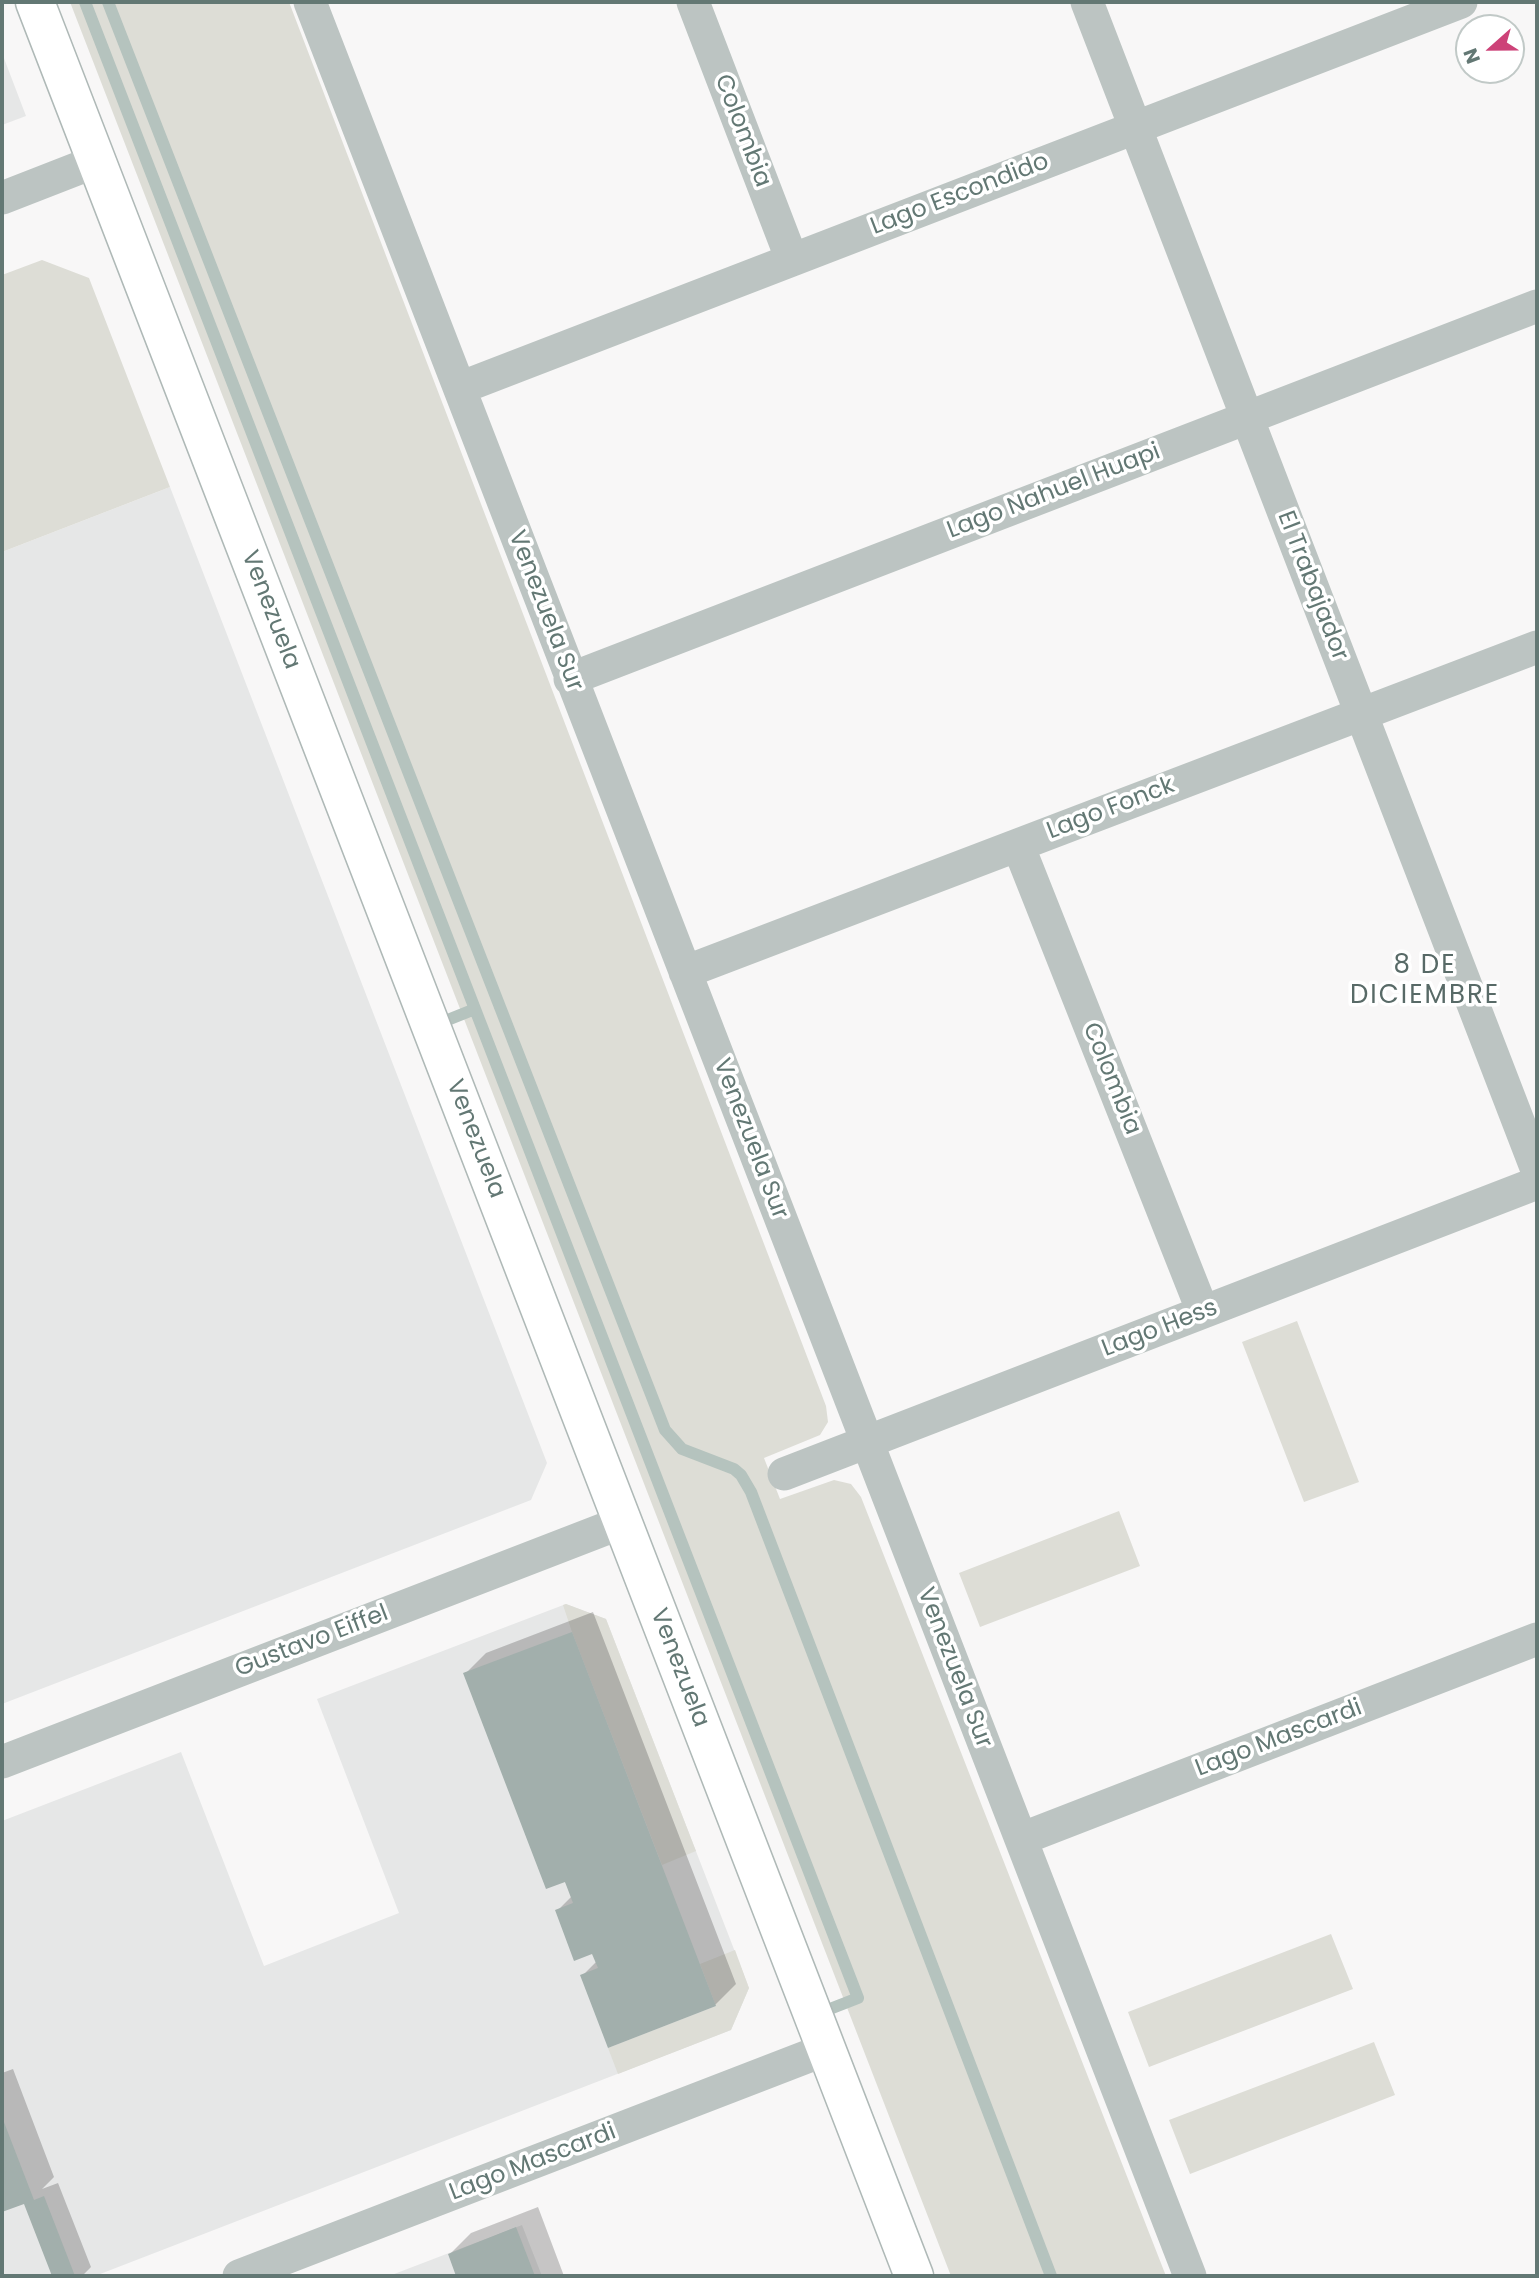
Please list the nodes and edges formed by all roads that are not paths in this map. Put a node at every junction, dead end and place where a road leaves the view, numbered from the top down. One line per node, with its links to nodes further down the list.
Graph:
1 (35, 2): 7 (street, Venezuela)
2 (310, 2): 11 (street, Venezuela Sur)
3 (693, 2): 9 (street, Colombia)
4 (1087, 2): 6 (street, El Trabajador)
5 (1461, 2): 6 (street, Lago Escondido)
6 (1135, 128): 9 (street, Lago Escondido); 12 (street, El Trabajador)
7 (97, 161): 8 (street); 23 (street, Venezuela)
8 (2, 198)
9 (792, 260): 11 (street, Lago Escondido)
10 (1537, 306): 12 (street, Lago Nahuel Huapi)
11 (460, 388): 14 (street, Venezuela Sur)
12 (1247, 417): 14 (street, Lago Nahuel Huapi); 15 (street, El Trabajador)
13 (1537, 647): 15 (street, Lago Fonck)
14 (570, 679): 17 (street, Venezuela Sur)
15 (1362, 714): 16 (street, Lago Fonck); 18 (street, El Trabajador)
16 (1018, 845): 17 (street, Lago Fonck); 20 (street, Colombia)
17 (685, 972): 21 (street, Venezuela Sur)
18 (1537, 1170)
19 (1537, 1183): 20 (street, Lago Hess)
20 (1203, 1312): 21 (street, Lago Hess)
21 (867, 1442): 22 (street, Lago Hess); 26 (street, Venezuela Sur)
22 (784, 1474)
23 (623, 1522): 25 (street, Gustavo Eiffel); 27 (street, Venezuela)
24 (1537, 1639): 26 (street, Lago Mascardi)
25 (2, 1762)
26 (1021, 1839): 30 (street, Venezuela Sur)
27 (827, 2049): 28 (street, Lago Mascardi); 29 (street, Venezuela)
28 (239, 2276)
29 (914, 2276)
30 (1190, 2276)

